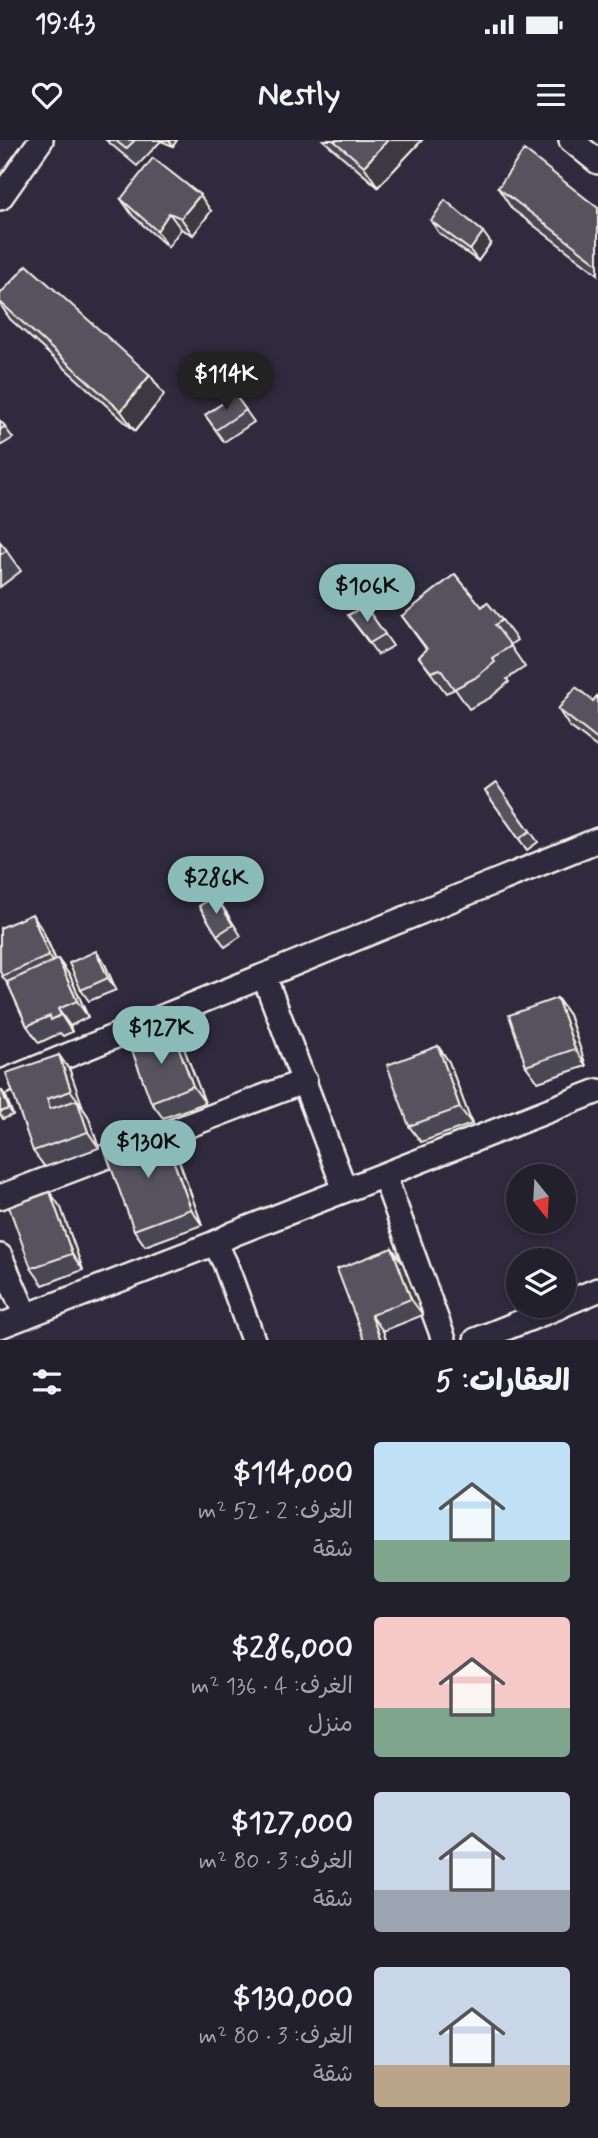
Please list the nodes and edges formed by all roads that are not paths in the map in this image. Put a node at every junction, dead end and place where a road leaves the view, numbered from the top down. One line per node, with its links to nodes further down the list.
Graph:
1 (41, 140): 4 (street)
2 (571, 140): 3 (street)
3 (598, 162)
4 (0, 198)
5 (598, 840): 6 (street)
6 (264, 975): 7 (street); 8 (street)
7 (304, 1081): 11 (street); 12 (street)
8 (0, 1083)
9 (598, 1091): 10 (street)
10 (384, 1175): 11 (street); 21 (street)
11 (345, 1190): 13 (street)
12 (0, 1197)
13 (215, 1243): 17 (street); 20 (street)
14 (0, 1256): 17 (street)
15 (598, 1290): 16 (street)
16 (576, 1299)
17 (26, 1316): 19 (street)
18 (530, 1318): 22 (street)
19 (0, 1325)
20 (253, 1340)
21 (444, 1340)
22 (477, 1340)

